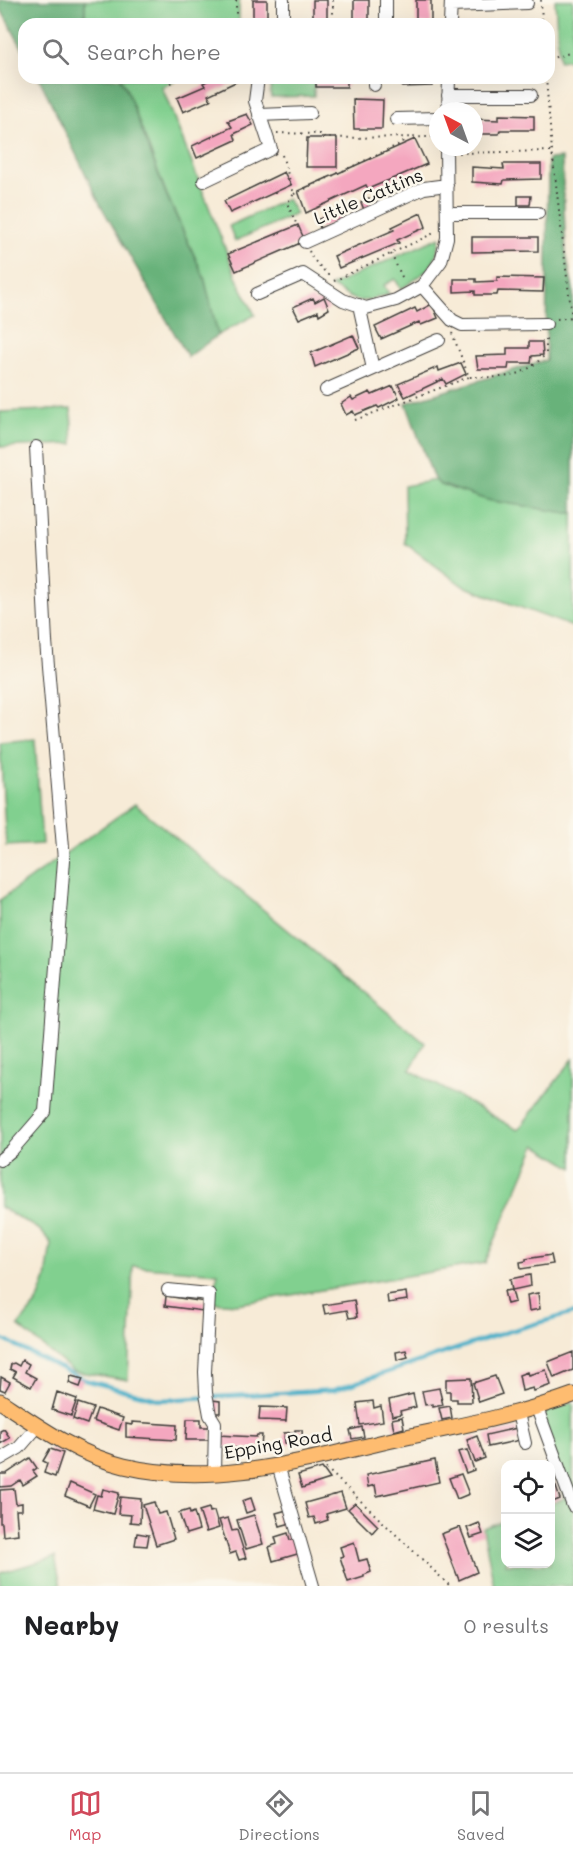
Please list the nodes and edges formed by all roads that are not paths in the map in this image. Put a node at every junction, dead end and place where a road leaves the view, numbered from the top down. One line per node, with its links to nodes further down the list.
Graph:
1 (283, 0): 5 (street)
2 (386, 0): 6 (street)
3 (451, 3): 4 (street); 7 (street)
4 (527, 3)
5 (283, 18)
6 (386, 18)
7 (450, 18)
8 (257, 84): 14 (street)
9 (449, 84): 10 (street)
10 (448, 95): 11 (street); 12 (street)
11 (531, 95)
12 (448, 102)
13 (310, 113): 14 (street)
14 (259, 115): 18 (street)
15 (429, 118): 16 (street)
16 (396, 119)
17 (446, 156): 19 (street, Little Cattins)
18 (204, 182)
19 (447, 185): 20 (street, Little Cattins); 22 (street, Little Cattins)
20 (448, 213): 21 (street); 23 (street, Little Cattins)
21 (538, 213)
22 (305, 242)
23 (422, 286): 25 (street, Little Cattins); 26 (street)
24 (257, 294): 25 (street)
25 (358, 305): 28 (street)
26 (550, 321)
27 (439, 340): 28 (street)
28 (373, 369): 29 (street)
29 (326, 390)
30 (36, 447): 31 (street)
31 (0, 1160)
32 (168, 1290): 41 (street)
33 (573, 1395): 35 (main road, Epping Road)
34 (0, 1401): 37 (main road, Epping Road)
35 (537, 1408): 36 (main road, Epping Road); 42 (street)
36 (518, 1413): 38 (street); 40 (main road, Epping Road)
37 (38, 1426): 39 (street); 41 (main road, Epping Road)
38 (525, 1443)
39 (0, 1459)
40 (278, 1465): 41 (main road, Epping Road); 43 (street)
41 (214, 1474)
42 (573, 1506)
43 (314, 1586)

